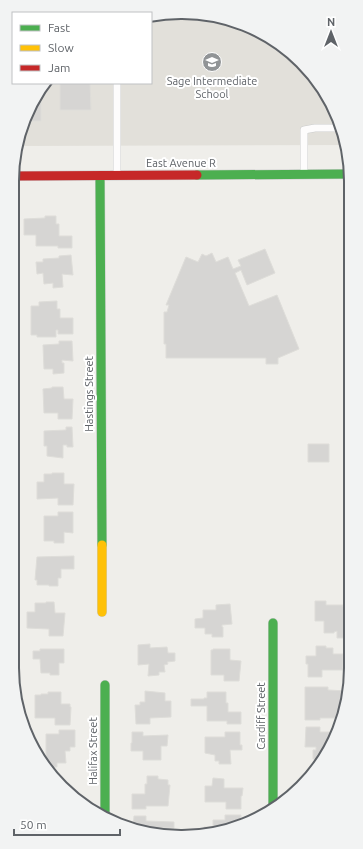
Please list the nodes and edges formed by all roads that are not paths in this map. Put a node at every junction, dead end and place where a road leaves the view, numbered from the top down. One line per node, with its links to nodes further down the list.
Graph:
1 (117, 84): 7 (lane)
2 (335, 128): 3 (lane)
3 (304, 174): 4 (street, East Avenue R); 7 (street, East Avenue R)
4 (344, 174)
5 (19, 176): 6 (street, East Avenue R)
6 (100, 176): 7 (street, East Avenue R); 8 (street, Hastings Street)
7 (117, 176)
8 (102, 612)
9 (273, 623): 11 (street, Cardiff Street)
10 (105, 685): 12 (street, Halifax Street)
11 (273, 802)
12 (105, 810)

